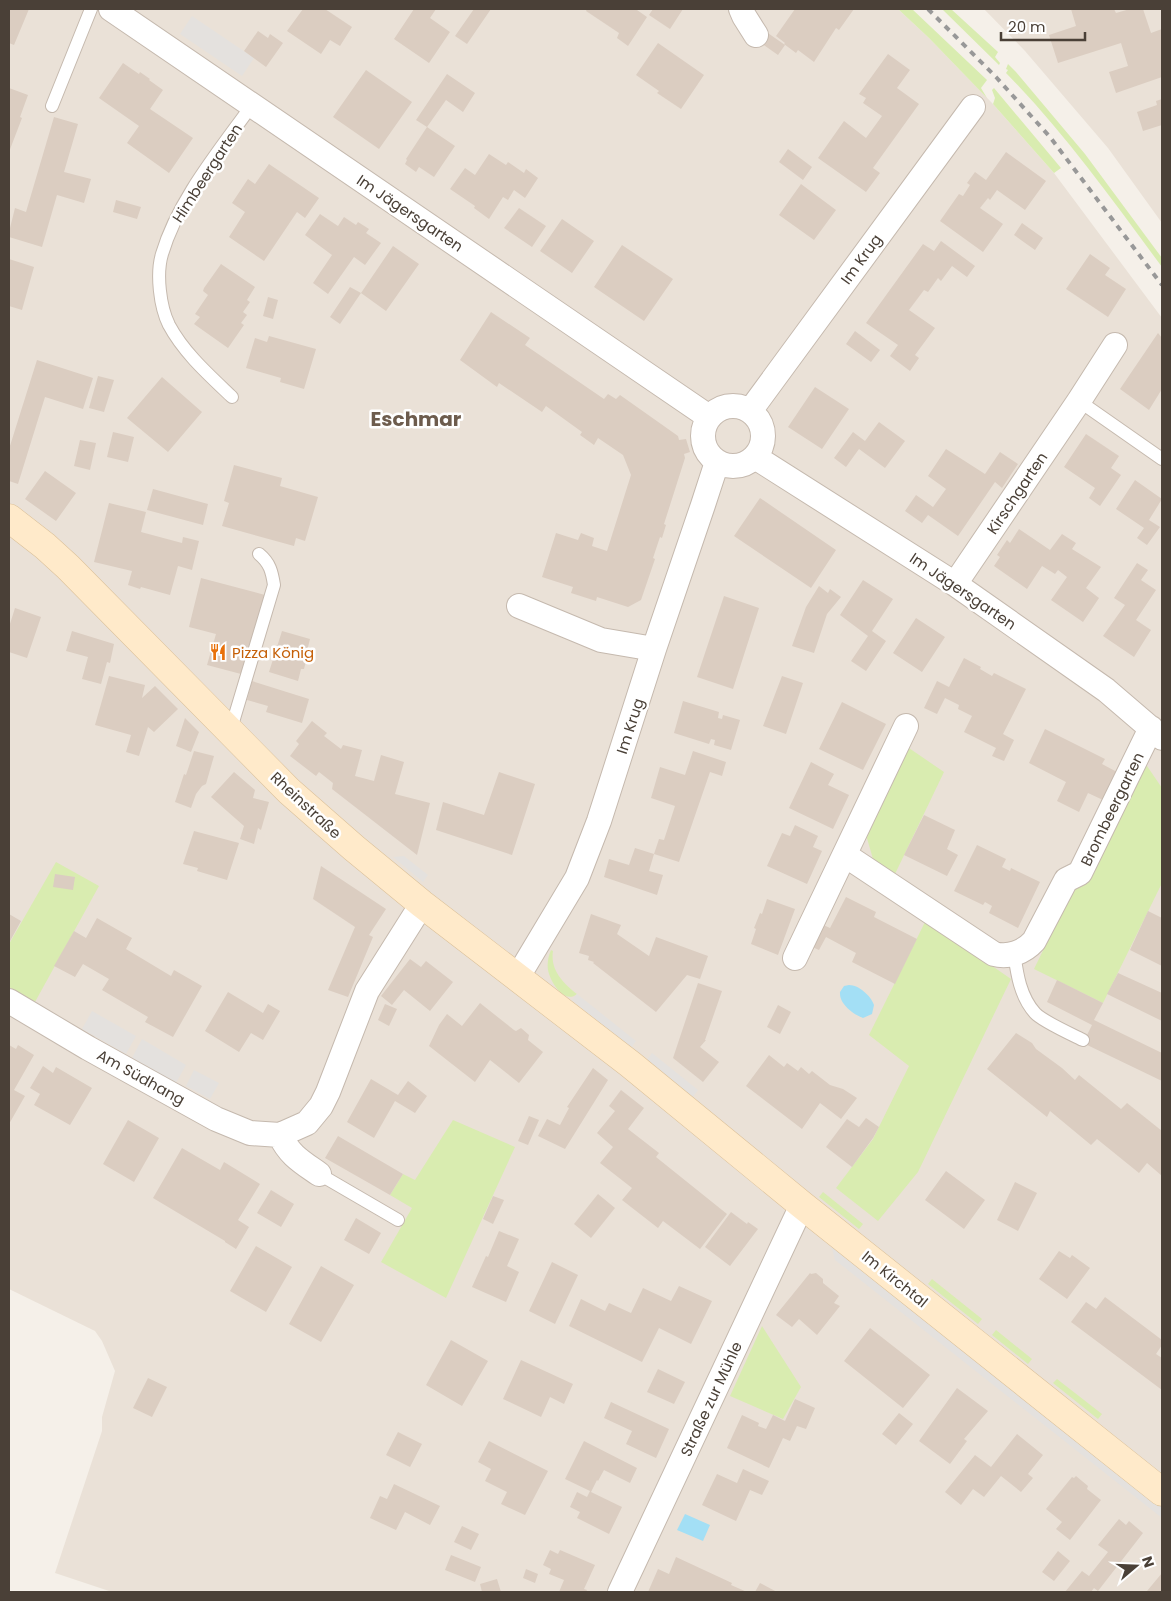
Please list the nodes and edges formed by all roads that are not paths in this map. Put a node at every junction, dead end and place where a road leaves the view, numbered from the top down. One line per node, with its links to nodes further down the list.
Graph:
1 (91, 9): 6 (lane)
2 (111, 9): 5 (street, Im Jägersgarten)
3 (741, 9): 4 (street)
4 (756, 35)
5 (252, 104): 9 (lane, Himbeergarten); 12 (street, Im Jägersgarten)
6 (52, 106)
7 (973, 107): 11 (street, Im Krug)
8 (1115, 345): 10 (street, Kirschgarten)
9 (232, 397)
10 (1079, 401): 14 (lane); 18 (street, Kirschgarten)
11 (750, 410): 12 (street); 13 (street)
12 (709, 417): 15 (street)
13 (755, 457): 15 (street); 18 (street, Im Jägersgarten)
14 (1162, 459)
15 (716, 462): 20 (street, Im Krug)
16 (9, 518): 22 (street, Rheinstraße)
17 (259, 554): 22 (lane)
18 (955, 584): 23 (street, Im Jägersgarten)
19 (519, 606): 20 (street)
20 (654, 649): 28 (street, Im Krug)
21 (906, 726): 24 (street)
22 (230, 732): 25 (street, Rheinstraße)
23 (1157, 733): 26 (street, Brombeergarten)
24 (845, 855): 26 (street); 27 (street)
25 (422, 904): 28 (street, Rheinstraße); 32 (street, Am Südhang)
26 (1014, 953): 30 (lane)
27 (795, 958)
28 (517, 978): 31 (street, Rheinstraße)
29 (9, 1001): 32 (street, Am Südhang)
30 (1083, 1040)
31 (630, 1064): 34 (street, Im Kirchtal)
32 (280, 1135): 33 (street)
33 (319, 1174): 35 (lane)
34 (802, 1205): 36 (street, Im Kirchtal); 37 (street, Straße zur Mühle)
35 (398, 1220)
36 (1162, 1492)
37 (620, 1592)

